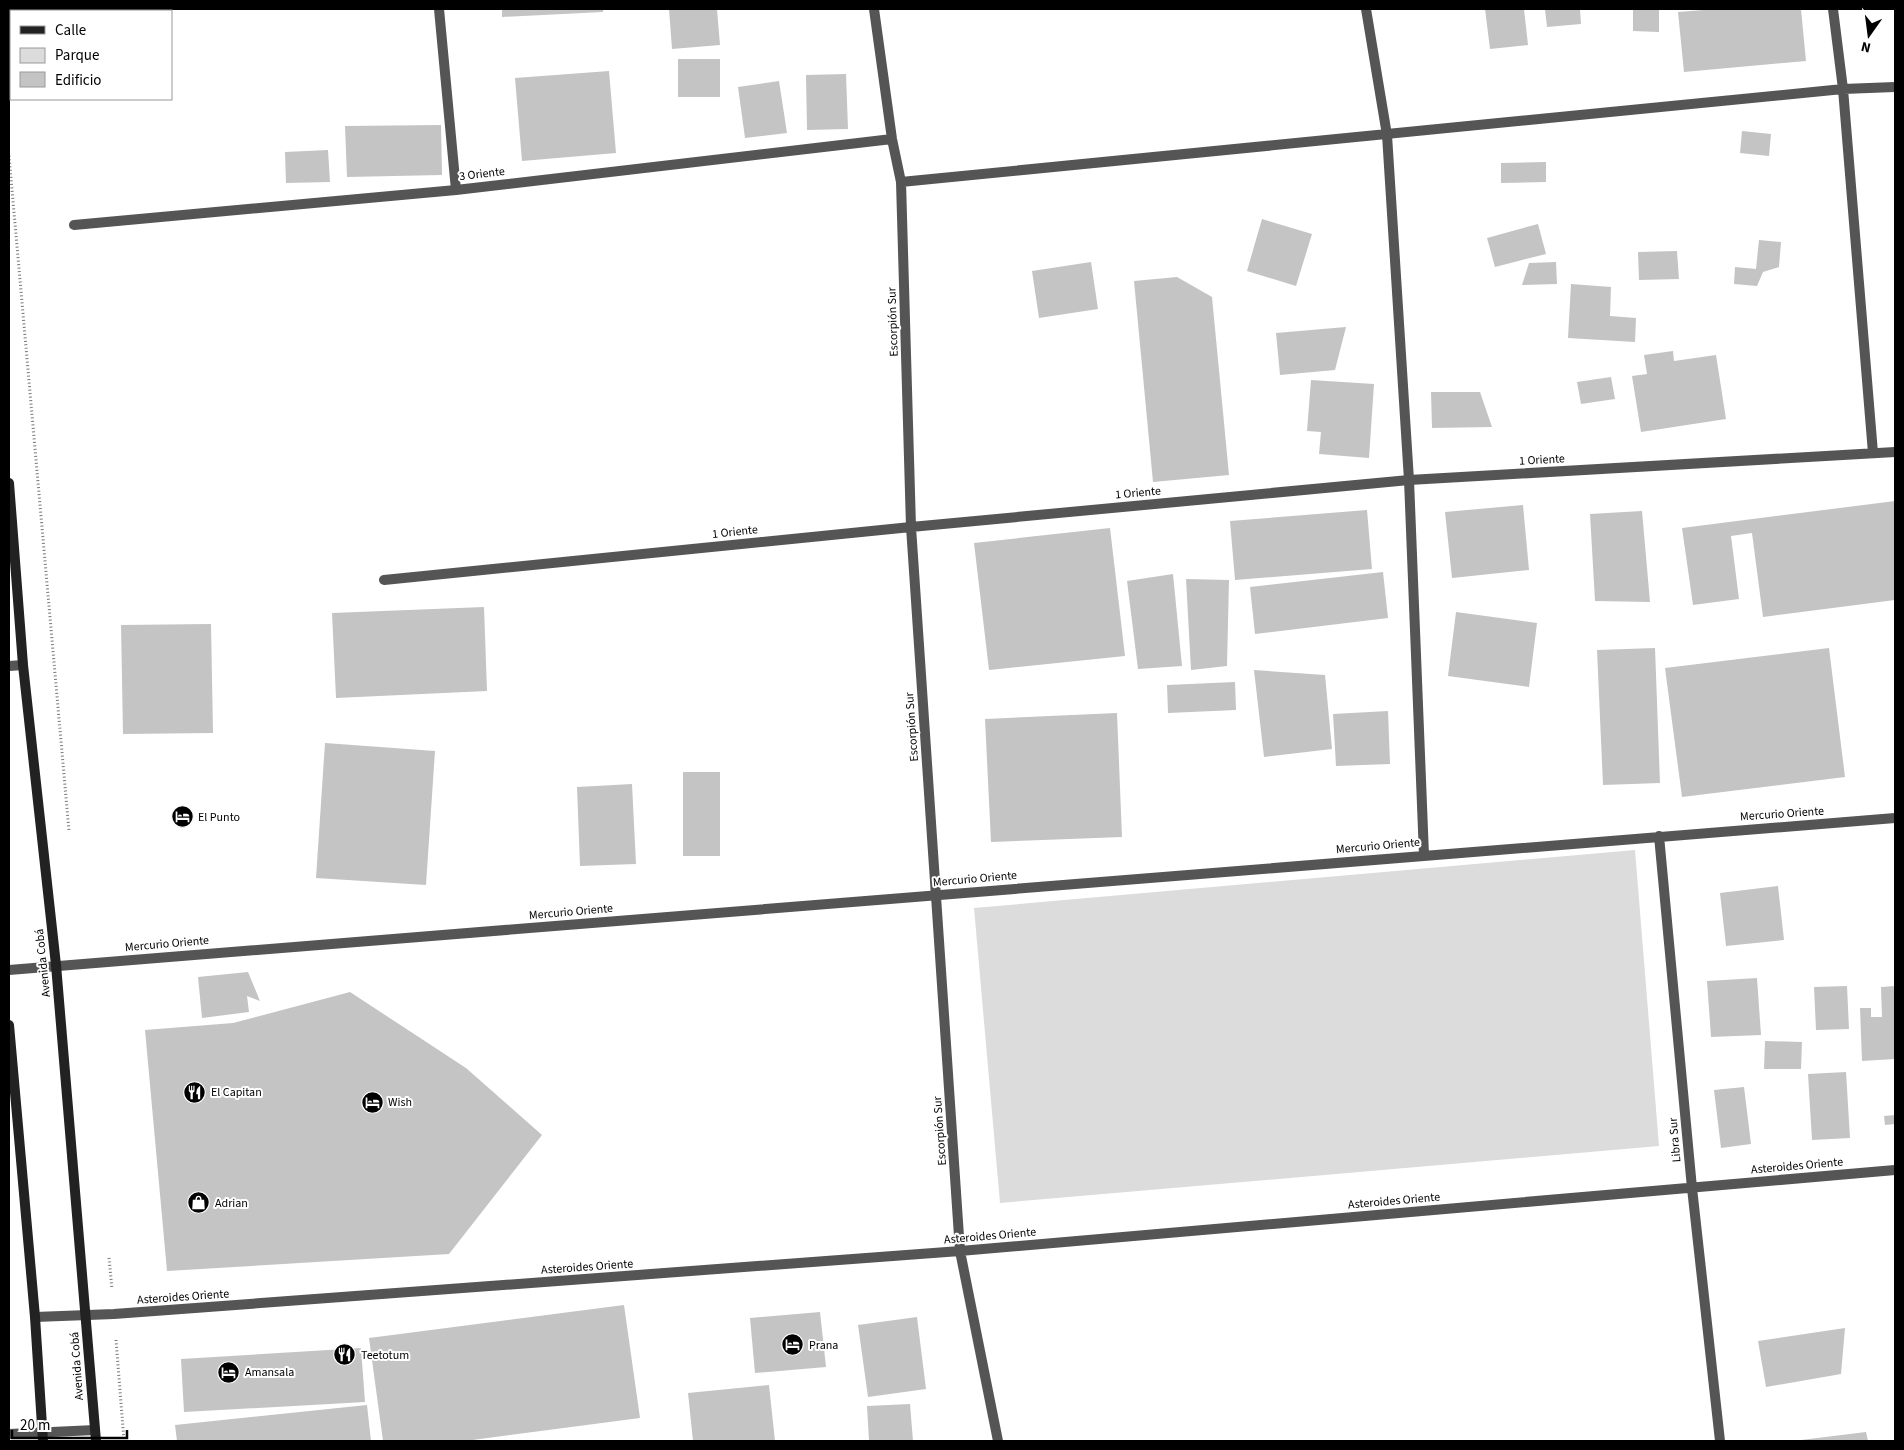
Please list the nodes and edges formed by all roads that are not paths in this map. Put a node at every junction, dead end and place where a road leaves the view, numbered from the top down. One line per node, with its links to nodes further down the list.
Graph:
1 (439, 9): 10 (street)
2 (874, 9): 8 (street, Escorpión Sur)
3 (1366, 9): 7 (street)
4 (1833, 9): 6 (street)
5 (1895, 87): 6 (street)
6 (1843, 89): 7 (street); 13 (street)
7 (1387, 135): 9 (street); 14 (street)
8 (892, 139): 9 (street, Escorpión Sur); 10 (street, 3 Oriente)
9 (901, 182): 16 (street, Escorpión Sur)
10 (456, 190): 11 (street, 3 Oriente)
11 (74, 225)
12 (1895, 452): 13 (street, 1 Oriente)
13 (1873, 454): 14 (street, 1 Oriente)
14 (1409, 480): 16 (street, 1 Oriente); 22 (street)
15 (9, 483): 18 (main road, Avenida Cobá)
16 (912, 526): 17 (street, 1 Oriente); 23 (street, Escorpión Sur)
17 (384, 580)
18 (24, 665): 19 (street); 24 (main road, Avenida Cobá)
19 (9, 666)
20 (1895, 818): 21 (street, Mercurio Oriente)
21 (1659, 836): 22 (street, Mercurio Oriente); 28 (street, Libra Sur)
22 (1424, 855): 23 (street, Mercurio Oriente)
23 (936, 895): 24 (street, Mercurio Oriente); 29 (street, Escorpión Sur)
24 (56, 965): 25 (street, Mercurio Oriente); 30 (main road, Avenida Cobá)
25 (9, 970)
26 (9, 1025): 31 (main road)
27 (1895, 1170): 28 (street, Asteroides Oriente)
28 (1692, 1188): 29 (street, Asteroides Oriente); 37 (street, Libra Sur)
29 (960, 1251): 30 (street, Asteroides Oriente); 36 (street, Escorpión Sur)
30 (86, 1316): 31 (street, Asteroides Oriente); 32 (main road, Avenida Cobá)
31 (36, 1317): 34 (main road)
32 (94, 1430): 34 (street); 35 (main road, Avenida Cobá)
33 (9, 1434): 34 (street)
34 (42, 1437)
35 (96, 1441)
36 (998, 1441)
37 (1720, 1441)

